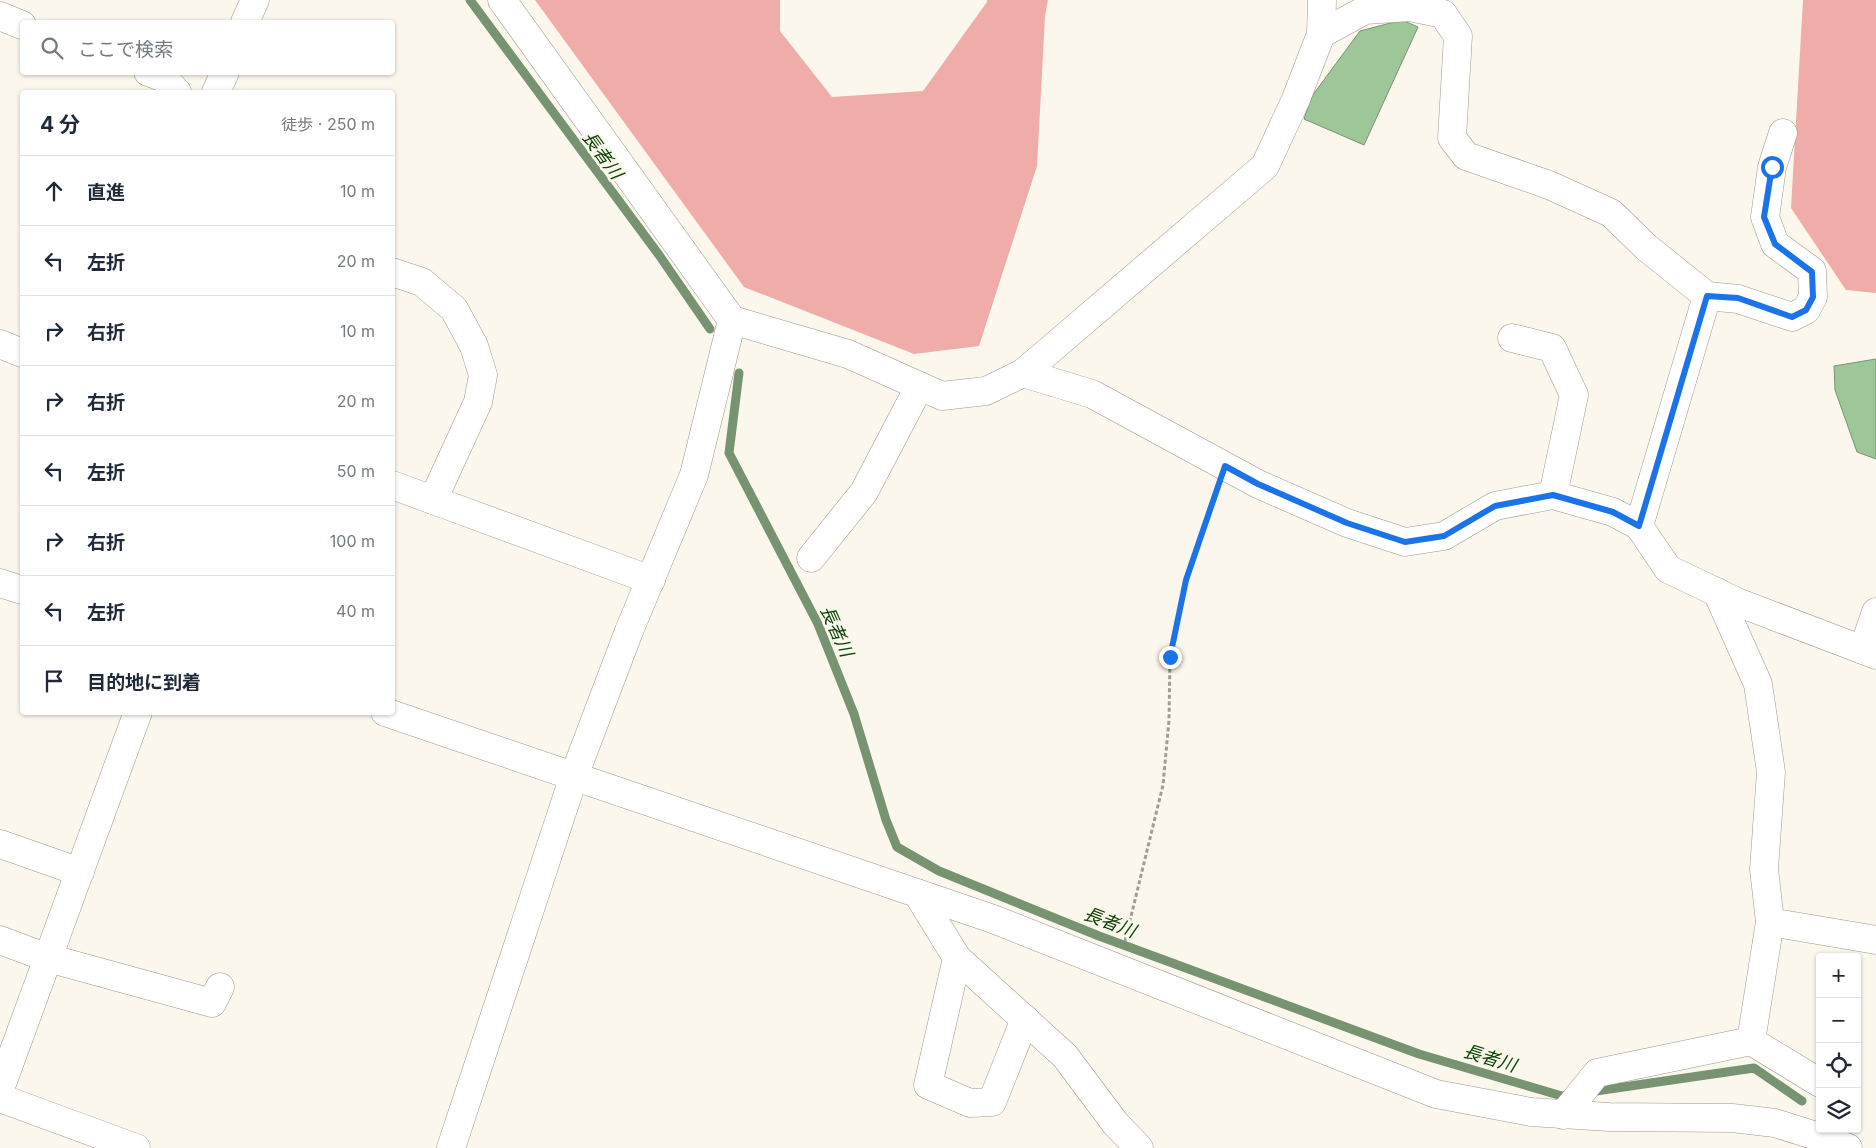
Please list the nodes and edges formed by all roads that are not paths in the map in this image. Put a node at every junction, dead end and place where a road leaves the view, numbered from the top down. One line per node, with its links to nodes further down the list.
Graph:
1 (255, 0): 6 (street)
2 (502, 0): 17 (street)
3 (1322, 0): 8 (street)
4 (1458, 0): 9 (street)
5 (0, 16): 7 (street)
6 (246, 20)
7 (20, 24)
8 (1321, 34): 9 (street); 21 (street)
9 (1458, 36): 16 (street)
10 (156, 75): 12 (street)
11 (224, 75): 13 (street)
12 (175, 90)
13 (217, 90)
14 (1782, 133): 16 (street)
15 (395, 273): 25 (street)
16 (1707, 296): 26 (street)
17 (732, 320): 22 (street); 28 (street)
18 (1512, 338): 24 (street)
19 (0, 344): 20 (street)
20 (20, 352)
21 (1023, 373): 22 (street); 24 (street)
22 (919, 387): 27 (street)
23 (395, 486): 25 (street)
24 (1553, 495): 26 (street)
25 (433, 500): 28 (street)
26 (1639, 526): 31 (street)
27 (811, 558)
28 (651, 580): 36 (street)
29 (0, 583): 30 (street)
30 (20, 589)
31 (1717, 592): 33 (street); 40 (street)
32 (1876, 612): 33 (street)
33 (1870, 652)
34 (137, 715): 38 (street)
35 (394, 715): 36 (street)
36 (574, 776): 39 (street); 54 (street)
37 (0, 844): 38 (street)
38 (80, 872): 43 (street)
39 (917, 893): 44 (street); 51 (street)
40 (1770, 922): 42 (street); 47 (street)
41 (0, 940): 43 (street)
42 (1876, 940)
43 (48, 958): 45 (street); 49 (street)
44 (957, 958): 46 (street); 46 (street)
45 (220, 987)
46 (1025, 1019): 55 (street)
47 (1751, 1041): 48 (street); 51 (street)
48 (1816, 1081)
49 (0, 1089)
50 (0, 1098): 53 (street)
51 (1567, 1110): 56 (street)
52 (1849, 1133): 57 (street)
53 (136, 1148)
54 (451, 1148)
55 (1140, 1148)
56 (1848, 1148)
57 (1857, 1148)

